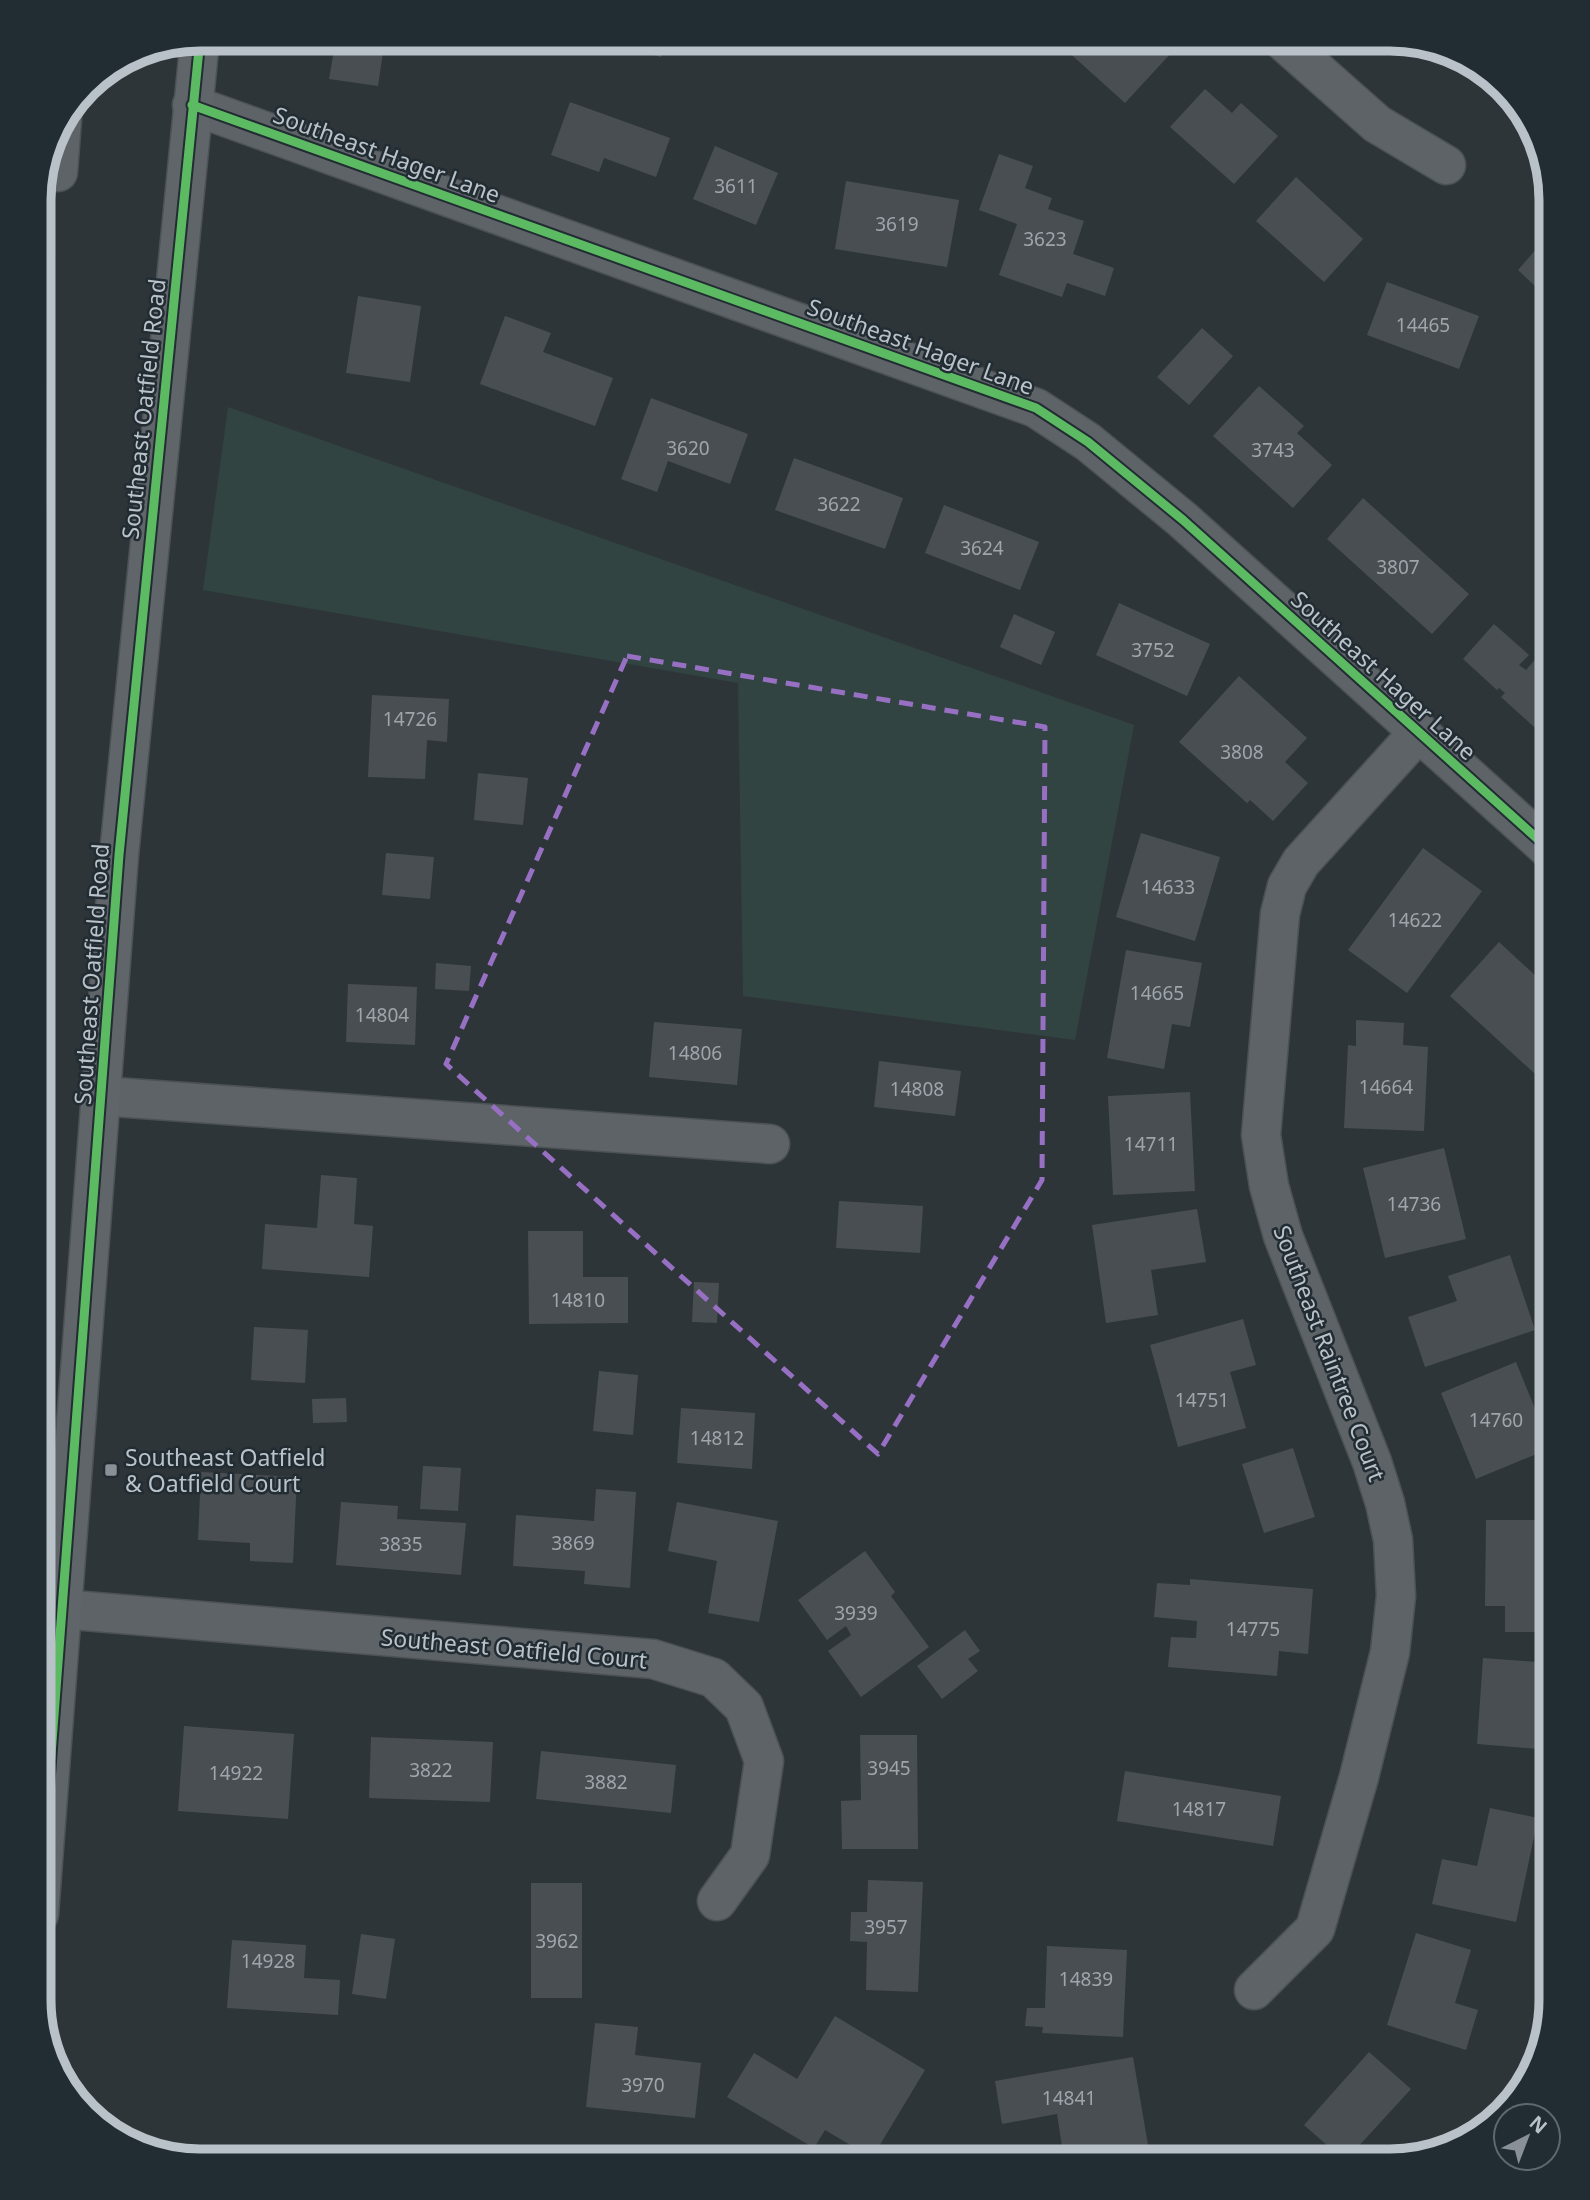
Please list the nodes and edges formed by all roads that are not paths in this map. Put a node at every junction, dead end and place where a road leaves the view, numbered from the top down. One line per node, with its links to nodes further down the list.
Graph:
1 (198, 51): 3 (main road, Southeast Oatfield Road)
2 (1295, 51): 5 (street)
3 (192, 105): 7 (street, Southeast Hager Lane); 9 (main road, Southeast Oatfield Road)
4 (60, 150): 6 (street)
5 (1446, 165)
6 (58, 173)
7 (1419, 732): 8 (street, Southeast Hager Lane); 14 (street, Southeast Raintree Court)
8 (1539, 839)
9 (100, 1096): 10 (street); 11 (main road, Southeast Oatfield Road)
10 (770, 1144)
11 (61, 1609): 12 (main road, Southeast Oatfield Road); 13 (street, Southeast Oatfield Court)
12 (51, 1742)
13 (717, 1901)
14 (1254, 1990)

